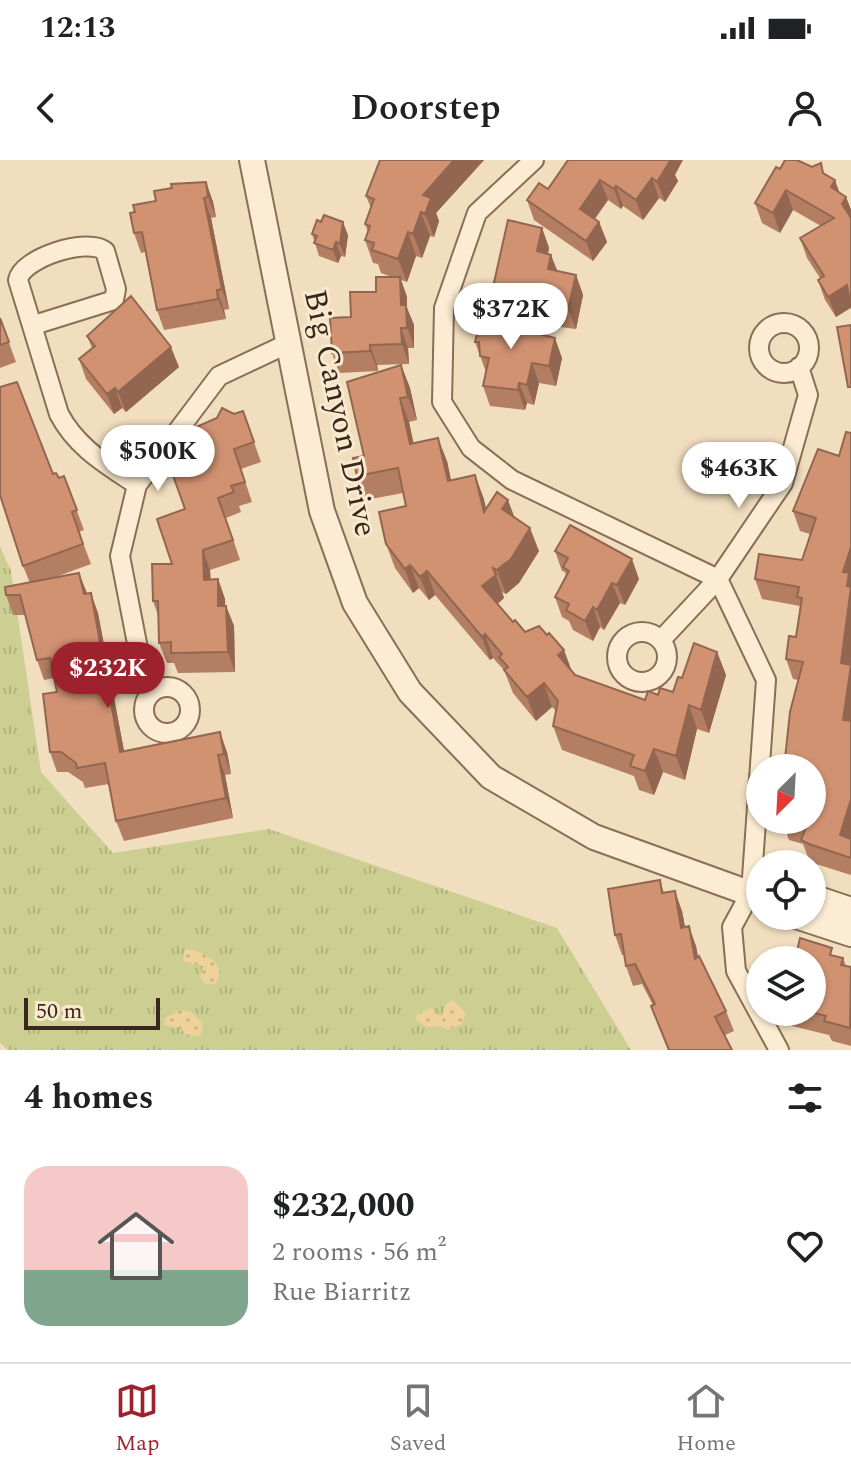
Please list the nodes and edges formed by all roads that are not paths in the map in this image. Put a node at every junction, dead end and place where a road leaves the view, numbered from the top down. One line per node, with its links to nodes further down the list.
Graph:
1 (252, 160): 4 (street, Big Canyon Drive)
2 (534, 160): 7 (street)
3 (34, 325): 3 (street); 6 (street)
4 (291, 342): 6 (street); 11 (street, Big Canyon Drive)
5 (799, 367): 7 (street)
6 (137, 485): 9 (street)
7 (718, 579): 8 (street); 10 (street)
8 (661, 640)
9 (151, 693)
10 (759, 850)
11 (746, 889)
12 (826, 902): 14 (street)
13 (746, 908): 17 (street)
14 (851, 910)
15 (826, 926): 16 (street)
16 (851, 934)
17 (779, 1050)

